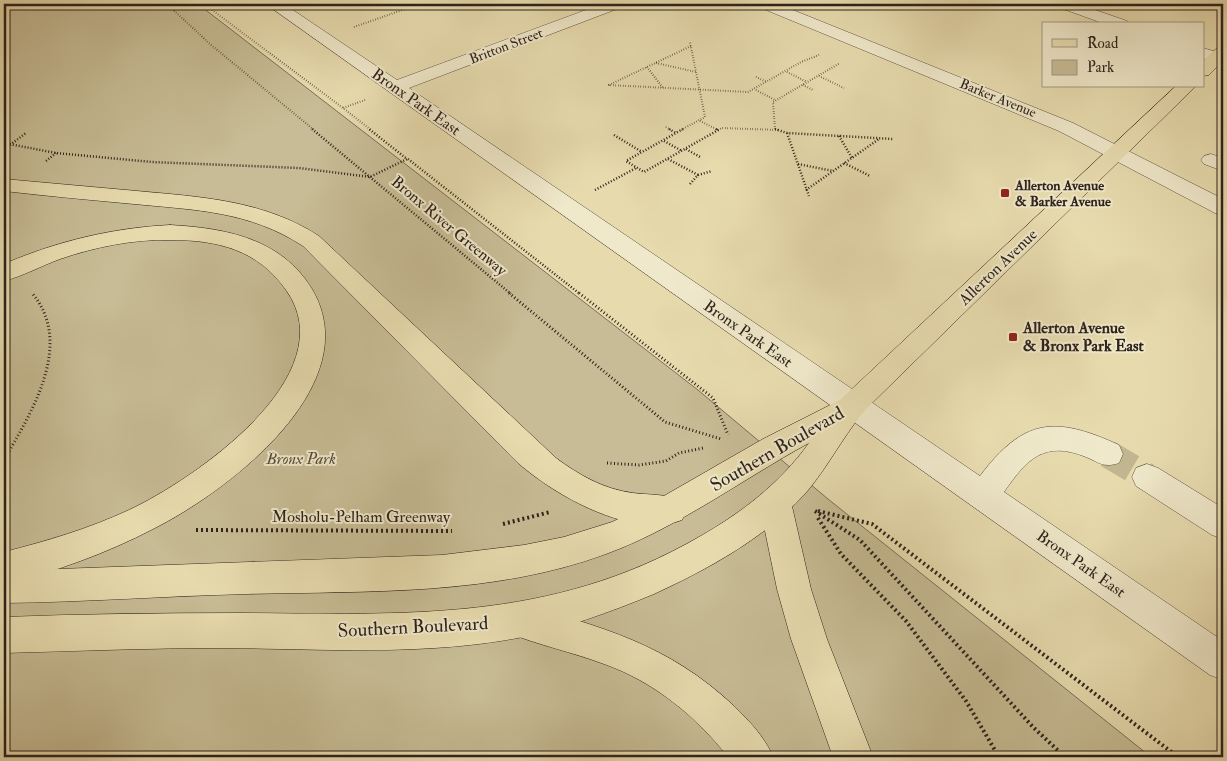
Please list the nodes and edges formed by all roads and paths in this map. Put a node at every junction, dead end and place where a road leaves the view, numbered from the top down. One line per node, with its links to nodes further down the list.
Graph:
1 (167, 4): 64 (path, Bronx River Greenway)
2 (204, 4): 35 (path)
3 (274, 4): 27 (street, Bronx Park East)
4 (412, 4): 9 (path)
5 (442, 4): 9 (path)
6 (616, 4): 27 (street, Britton Street)
7 (765, 4): 52 (street, Barker Avenue)
8 (1064, 4): 11 (street)
9 (408, 8): 10 (path)
10 (386, 16)
11 (1115, 22)
12 (690, 42): 13 (path)
13 (691, 46): 17 (path); 20 (path)
14 (821, 54): 21 (path)
15 (842, 56): 22 (path)
16 (1217, 56): 19 (main road)
17 (655, 63): 18 (path); 20 (path)
18 (647, 67): 28 (path); 28 (path)
19 (1204, 70)
20 (696, 72): 31 (path)
21 (786, 72): 24 (path); 25 (path)
22 (818, 76): 25 (path); 29 (path)
23 (756, 77): 24 (path)
24 (768, 82): 32 (path)
25 (807, 82): 26 (path)
26 (802, 85): 33 (path); 34 (path)
27 (396, 88): 35 (path); 73 (street, Bronx Park East)
28 (664, 88): 31 (path)
29 (844, 88)
30 (1185, 88): 52 (main road, Allerton Avenue)
31 (700, 89): 32 (path); 36 (path)
32 (755, 90): 34 (path)
33 (813, 90)
34 (775, 100): 38 (path)
35 (343, 108): 64 (path)
36 (699, 121): 39 (path); 41 (path)
37 (666, 127): 41 (path)
38 (775, 129): 39 (path); 42 (path)
39 (718, 130): 50 (path)
40 (26, 132): 49 (path)
41 (676, 133): 47 (path)
42 (787, 133): 44 (path); 58 (path)
43 (614, 135): 51 (path)
44 (839, 136): 45 (path); 54 (path)
45 (880, 138): 46 (path); 54 (path)
46 (893, 139)
47 (664, 140): 50 (path); 51 (path)
48 (4, 143): 49 (path)
49 (10, 145): 64 (path)
50 (684, 150): 53 (path); 56 (path)
51 (642, 152): 59 (path)
52 (1117, 153): 70 (street, Barker Avenue); 73 (main road, Allerton Avenue)
53 (700, 157)
54 (852, 158): 57 (path)
55 (408, 159): 75 (path)
56 (668, 159): 59 (path); 62 (path)
57 (844, 163): 61 (path); 63 (path)
58 (798, 164): 61 (path); 68 (path)
59 (636, 168): 65 (path)
60 (712, 171): 62 (path)
61 (833, 172): 68 (path)
62 (698, 175): 66 (path)
63 (870, 176)
64 (370, 177): 74 (path, Bronx River Greenway)
65 (615, 179)
66 (690, 184)
67 (4, 185): 84 (main road)
68 (806, 190): 69 (path)
69 (809, 196)
70 (1223, 208)
71 (4, 273): 90 (main road)
72 (27, 290): 78 (path)
73 (852, 406): 81 (street, Bronx Park East); 82 (main road, Southern Boulevard); 84 (main road, Southern Boulevard)
74 (722, 439)
75 (731, 442)
76 (705, 447): 79 (path)
77 (1108, 454): 81 (street)
78 (4, 460)
79 (601, 465)
80 (1147, 477): 87 (street)
81 (983, 496): 94 (street, Bronx Park East)
82 (776, 502): 92 (main road, Southern Boulevard); 96 (main road)
83 (812, 509): 97 (path); 98 (path); 99 (path)
84 (671, 510): 91 (main road, Southern Boulevard)
85 (553, 511): 86 (path)
86 (500, 525)
87 (1223, 525)
88 (187, 530): 89 (path, Mosholu-Pelham Greenway)
89 (460, 530)
90 (4, 568)
91 (4, 587)
92 (518, 620): 93 (main road, Southern Boulevard); 95 (main road)
93 (4, 635)
94 (1223, 662)
95 (753, 757)
96 (853, 757)
97 (999, 757)
98 (1065, 757)
99 (1178, 757)

